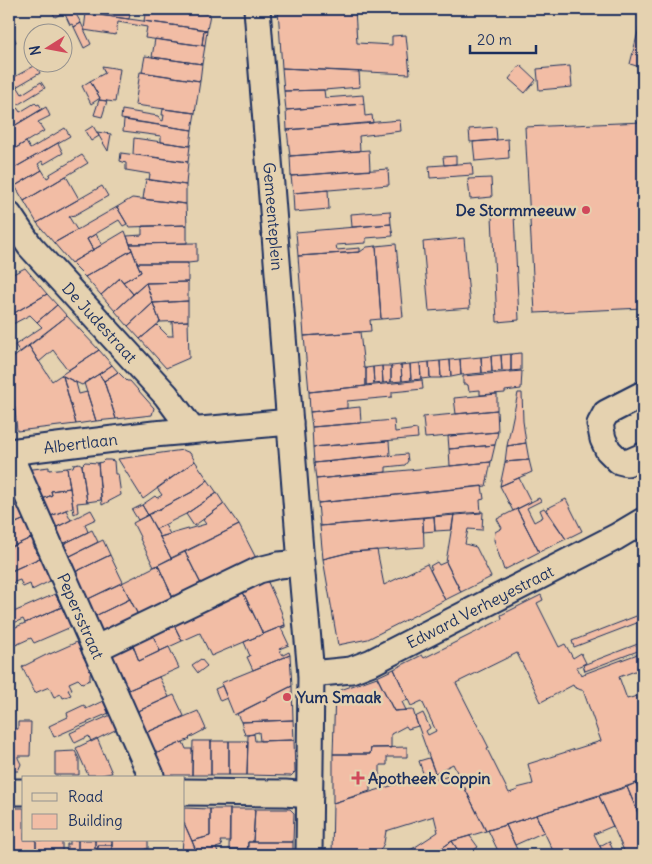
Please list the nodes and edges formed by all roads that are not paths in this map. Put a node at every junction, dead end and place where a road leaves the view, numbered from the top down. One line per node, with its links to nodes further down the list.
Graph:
1 (258, 9): 4 (street, Gemeenteplein)
2 (9, 215): 5 (street, De Judestraat)
3 (643, 394): 7 (street)
4 (290, 422): 5 (street); 9 (street, Gemeenteplein)
5 (192, 430): 6 (street, Albertlaan)
6 (11, 452): 10 (street, Pepersstraat)
7 (643, 456)
8 (641, 530): 11 (street, Edward Verheyestraat)
9 (301, 563): 10 (street); 11 (street, Gemeenteplein)
10 (95, 650): 12 (street, Pepersstraat)
11 (311, 674): 16 (street, Gemeenteplein)
12 (151, 776)
13 (9, 792): 14 (street)
14 (22, 792)
15 (185, 792): 16 (street)
16 (310, 795): 17 (street, Gemeenteplein)
17 (310, 855)

